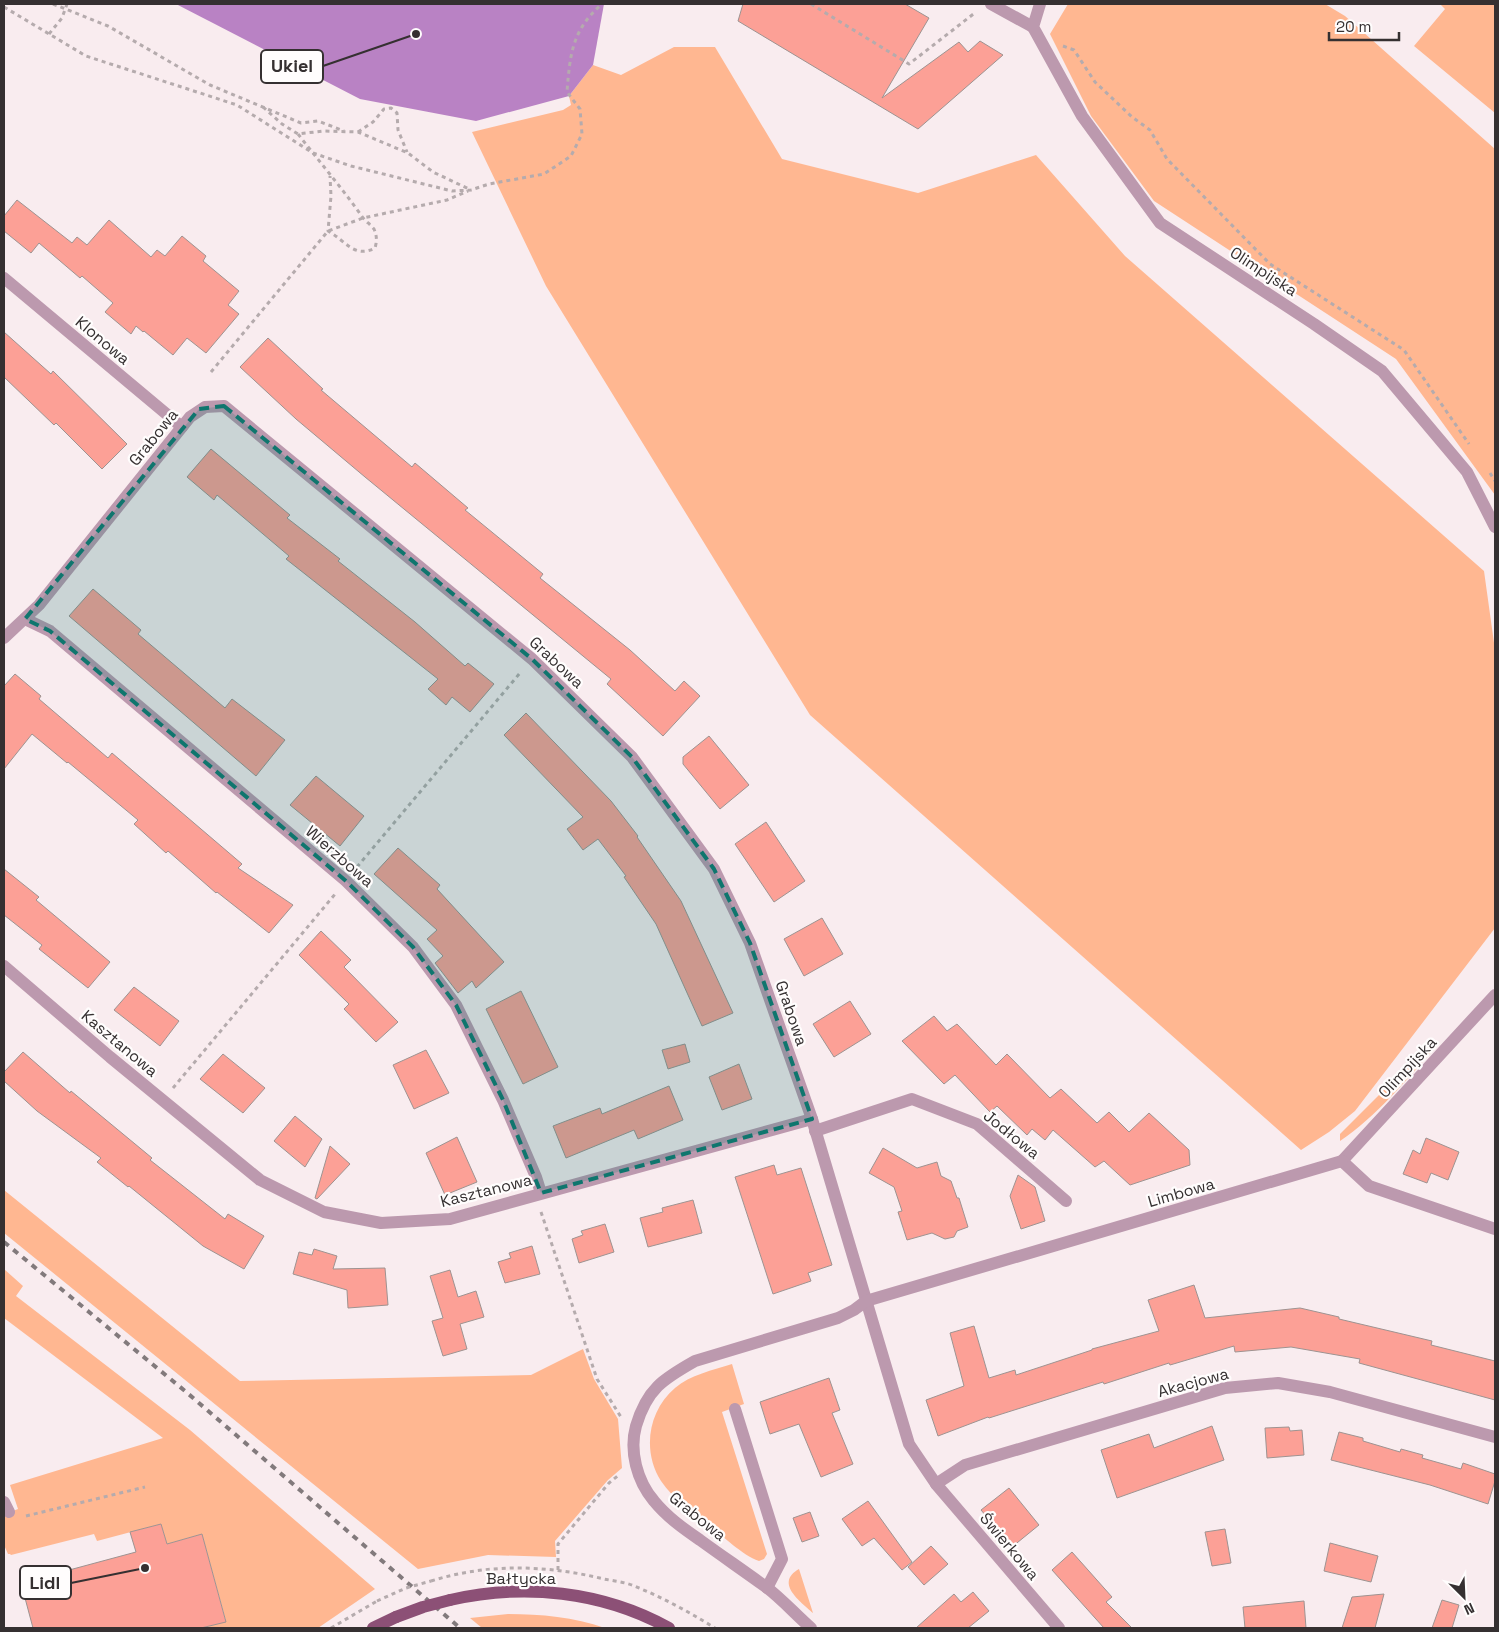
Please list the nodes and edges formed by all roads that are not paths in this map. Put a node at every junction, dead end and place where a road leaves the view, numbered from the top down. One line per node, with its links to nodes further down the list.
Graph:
1 (991, 4): 3 (street)
2 (1040, 4): 3 (street)
3 (1032, 27): 6 (street, Olimpijska)
4 (4, 278): 5 (street, Klonowa)
5 (182, 427): 7 (street, Grabowa); 11 (street, Grabowa)
6 (1495, 527)
7 (25, 619): 8 (street); 13 (street, Wierzbowa)
8 (4, 638)
9 (4, 966): 13 (street, Kasztanowa)
10 (1495, 995): 12 (street, Olimpijska)
11 (814, 1125): 13 (street, Kasztanowa); 14 (street, Jodłowa); 16 (street, Grabowa)
12 (1342, 1161): 15 (street); 16 (street, Limbowa)
13 (538, 1194)
14 (1066, 1201)
15 (1495, 1230)
16 (866, 1301): 19 (street, Grabowa); 20 (street, Grabowa)
17 (734, 1409): 20 (street)
18 (1495, 1437): 19 (street, Akacjowa)
19 (936, 1484): 24 (street, Świerkowa)
20 (767, 1588): 23 (street, Grabowa)
21 (373, 1628): 22 (main road, Bałtycka, bridge)
22 (669, 1628)
23 (811, 1628)
24 (1059, 1628)

